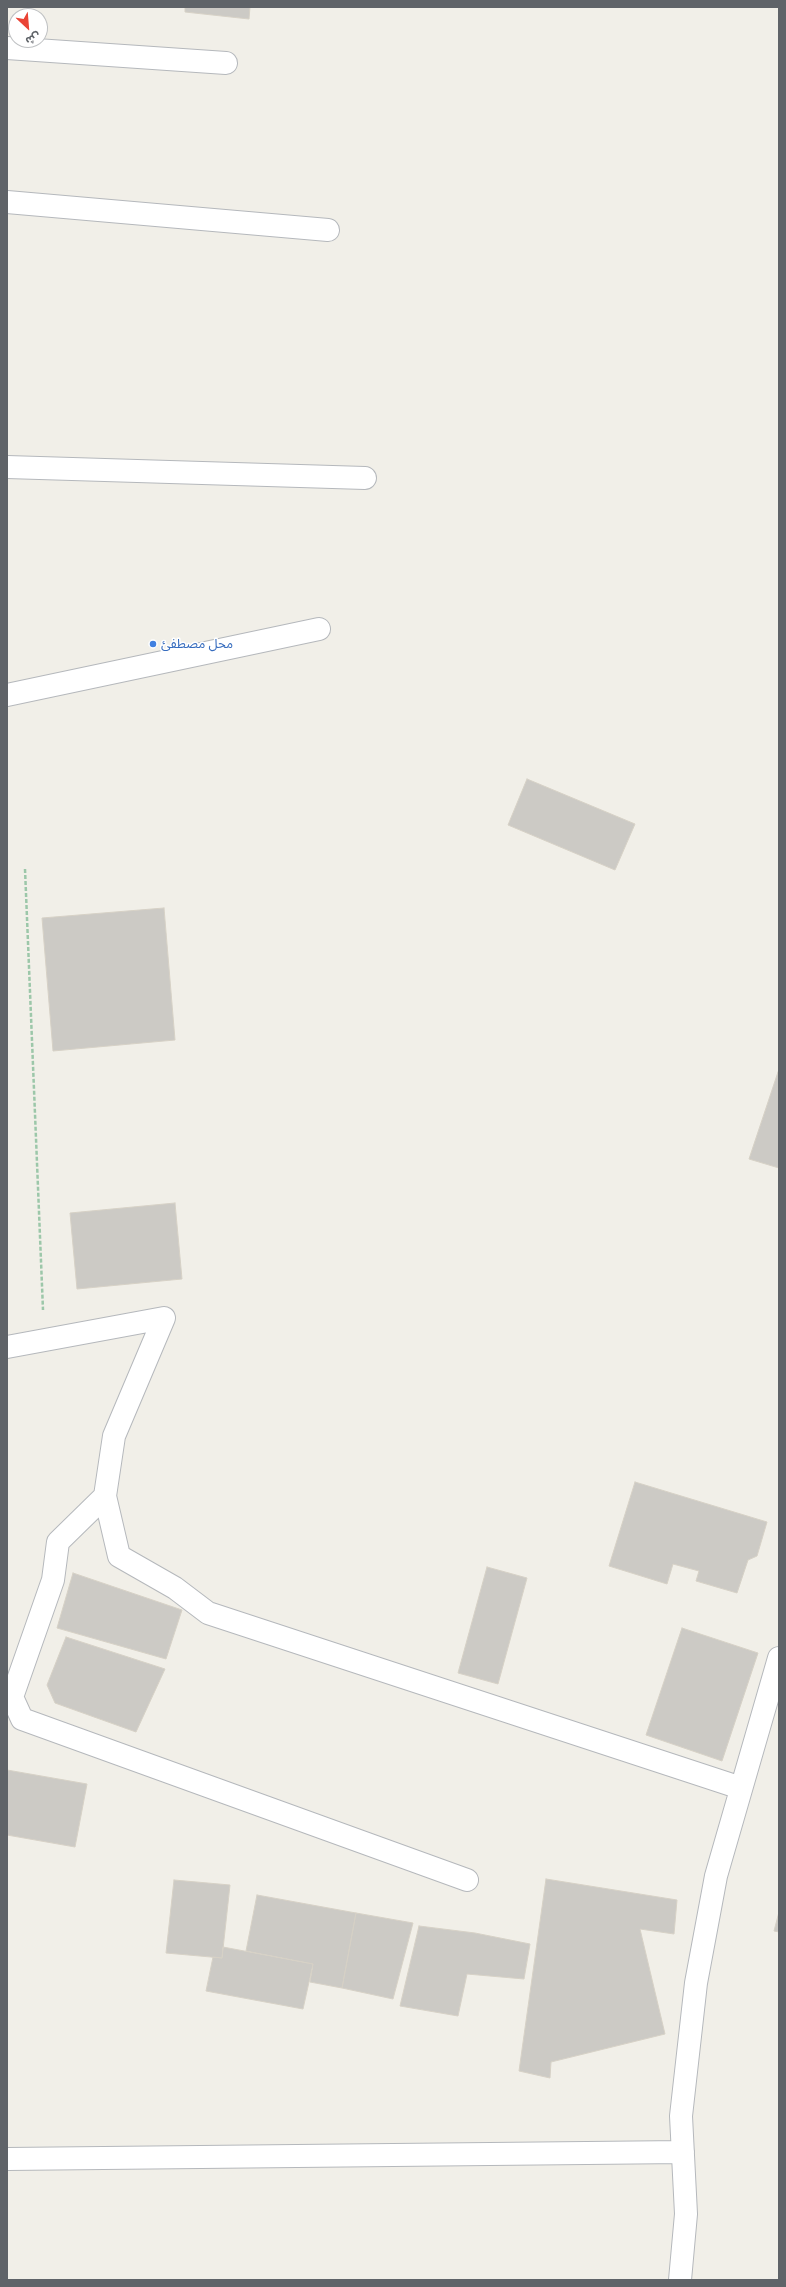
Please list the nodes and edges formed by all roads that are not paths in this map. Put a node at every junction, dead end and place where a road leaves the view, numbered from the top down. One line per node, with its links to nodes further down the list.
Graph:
1 (7, 48): 2 (street)
2 (226, 63)
3 (7, 202): 4 (street)
4 (328, 230)
5 (7, 467): 6 (street)
6 (365, 478)
7 (319, 629): 8 (street)
8 (7, 695)
9 (7, 1348): 10 (street)
10 (105, 1496): 12 (street); 13 (street)
11 (779, 1658): 12 (street)
12 (741, 1788): 14 (street)
13 (467, 1880)
14 (683, 2152): 15 (street); 16 (street)
15 (7, 2159)
16 (680, 2280)

